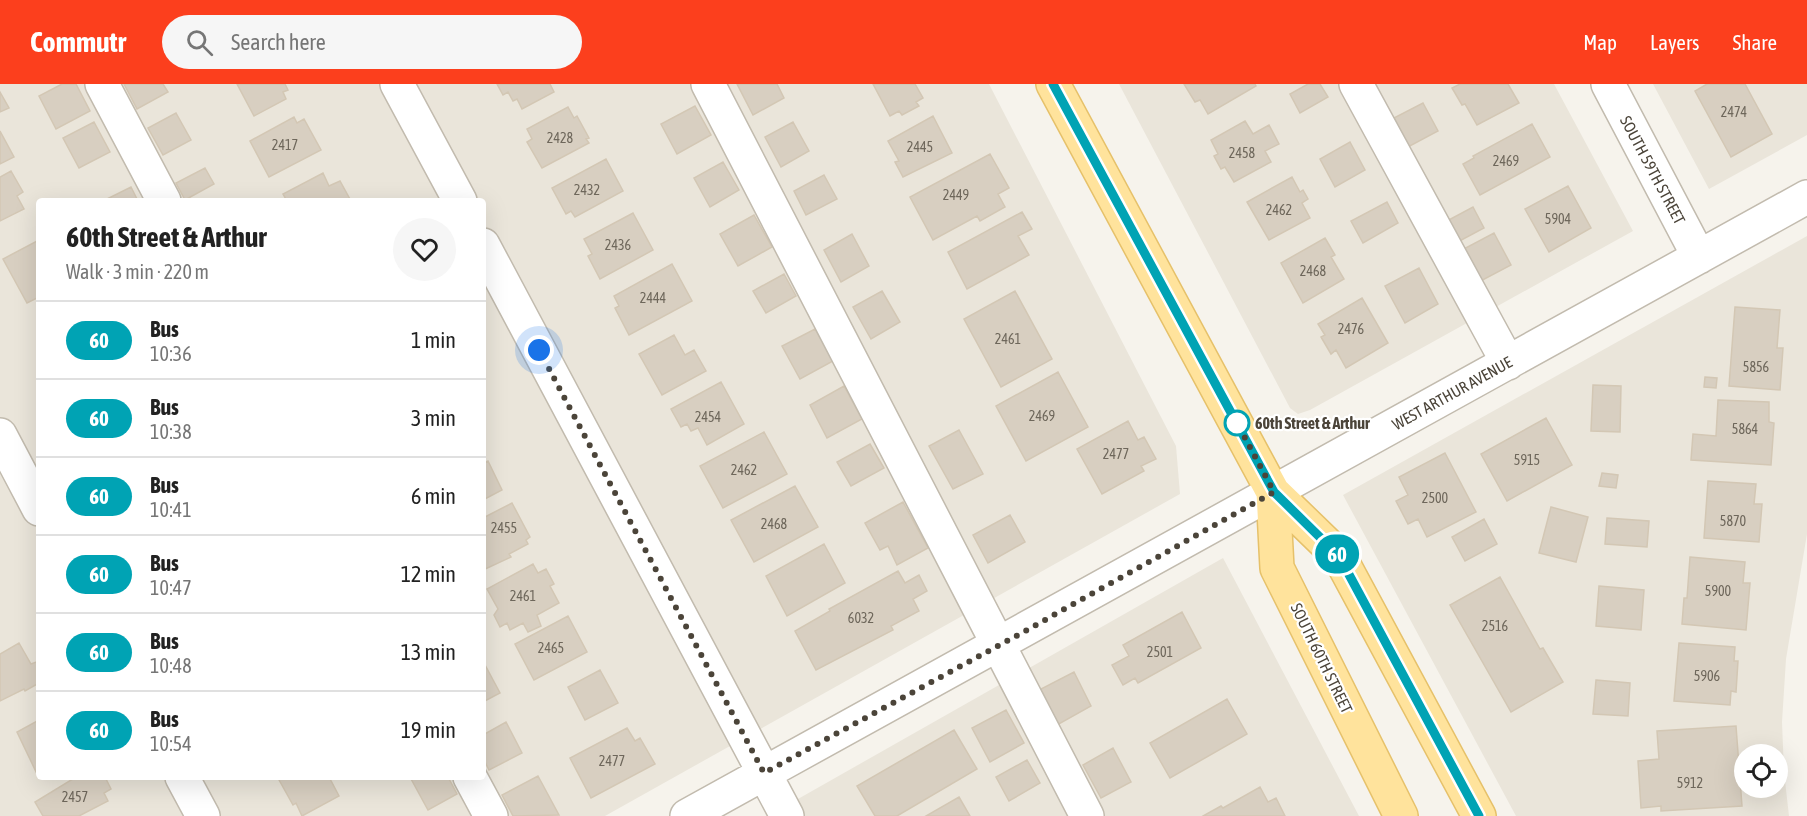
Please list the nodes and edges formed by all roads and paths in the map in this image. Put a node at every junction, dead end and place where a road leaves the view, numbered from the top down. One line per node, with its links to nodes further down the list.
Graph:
1 (102, 84): 8 (street)
2 (397, 84): 9 (street)
3 (708, 84): 16 (street)
4 (1053, 84): 14 (main road, SOUTH 60TH STREET)
5 (1356, 84): 12 (street)
6 (1608, 84): 11 (street, SOUTH 59TH STREET)
7 (1807, 197): 11 (street, WEST ARTHUR AVENUE)
8 (162, 198)
9 (458, 198)
10 (486, 251): 17 (street)
11 (1699, 257): 12 (street, WEST ARTHUR AVENUE)
12 (1508, 363): 14 (street, WEST ARTHUR AVENUE)
13 (0, 435): 15 (street)
14 (1274, 492): 16 (street, WEST ARTHUR AVENUE); 25 (main road, SOUTH 60TH STREET); 26 (main road, SOUTH 60TH STREET)
15 (36, 503)
16 (998, 646): 17 (street, WEST ARTHUR AVENUE); 24 (street)
17 (764, 773): 22 (street, WEST ARTHUR AVENUE); 23 (street)
18 (184, 780): 20 (street)
19 (472, 780): 21 (street)
20 (203, 816)
21 (491, 816)
22 (687, 816)
23 (787, 816)
24 (1087, 816)
25 (1401, 816)
26 (1479, 816)

